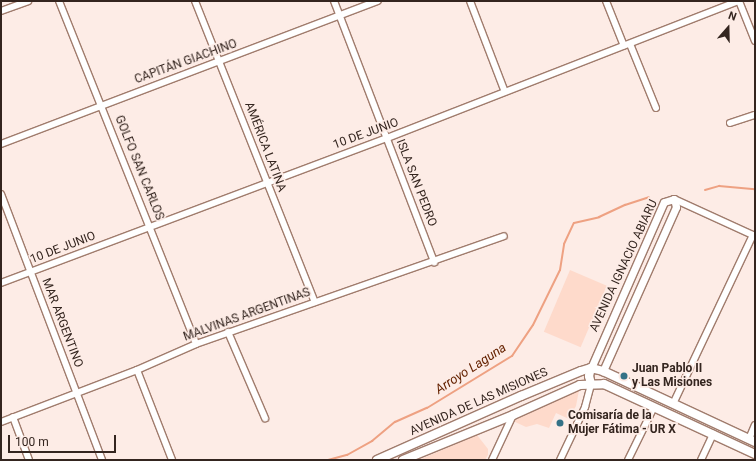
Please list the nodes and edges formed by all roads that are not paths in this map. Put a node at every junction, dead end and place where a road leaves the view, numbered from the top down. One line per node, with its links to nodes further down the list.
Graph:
1 (28, 1): 9 (street)
2 (59, 1): 15 (street, GOLFO SAN CARLOS)
3 (195, 1): 13 (street, AMÉRICA LATINA)
4 (334, 1): 10 (street, ISLA SAN PEDRO)
5 (378, 1): 10 (street, CAPITÁN GIACHINO)
6 (470, 1): 14 (street)
7 (606, 1): 12 (street)
8 (738, 1): 11 (street); 12 (street, 10 DE JUNIO)
9 (1, 11)
10 (340, 17): 13 (street, CAPITÁN GIACHINO); 19 (street, ISLA SAN PEDRO)
11 (755, 40)
12 (627, 45): 14 (street, 10 DE JUNIO); 16 (street)
13 (220, 62): 15 (street, CAPITÁN GIACHINO); 21 (street, AMÉRICA LATINA)
14 (505, 92): 19 (street, 10 DE JUNIO)
15 (101, 104): 20 (street, CAPITÁN GIACHINO); 24 (street, GOLFO SAN CARLOS)
16 (656, 108)
17 (755, 115): 18 (street)
18 (730, 123)
19 (387, 138): 21 (street, 10 DE JUNIO); 27 (street, ISLA SAN PEDRO)
20 (1, 144)
21 (267, 182): 24 (street, 10 DE JUNIO); 30 (street, AMÉRICA LATINA)
22 (1, 194): 28 (street, MAR ARGENTINO)
23 (674, 198): 26 (street); 33 (street, AVENIDA IGNACIO ABIARU); 35 (street, AVENIDA IGNACIO ABIARU)
24 (150, 227): 28 (street, 10 DE JUNIO); 32 (street, GOLFO SAN CARLOS)
25 (504, 236): 27 (street, MALVINAS ARGENTINAS)
26 (754, 236): 38 (street)
27 (434, 262): 30 (street, MALVINAS ARGENTINAS)
28 (31, 272): 29 (street, 10 DE JUNIO); 37 (street, MAR ARGENTINO)
29 (1, 283)
30 (315, 302): 31 (street, MALVINAS ARGENTINAS)
31 (228, 332): 32 (street, MALVINAS ARGENTINAS); 42 (street)
32 (196, 344): 34 (street, MALVINAS ARGENTINAS)
33 (591, 368): 35 (main road); 36 (main road, AVENIDA IGNACIO ABIARU); 51 (main road, AVENIDA DE LAS MISIONES)
34 (137, 370): 37 (street, MALVINAS ARGENTINAS); 50 (street)
35 (603, 371): 36 (main road, AVENIDA IGNACIO ABIARU); 38 (main road)
36 (591, 384): 39 (main road); 40 (main road, AVENIDA DE LAS MISIONES); 54 (street, AVENIDA IGNACIO ABIARU)
37 (77, 392): 41 (street, MALVINAS ARGENTINAS); 49 (street, MAR ARGENTINO)
38 (673, 404): 46 (main road)
39 (654, 407): 45 (main road); 55 (street)
40 (513, 415): 52 (main road, AVENIDA DE LAS MISIONES); 53 (street)
41 (13, 417): 43 (street, MALVINAS ARGENTINAS); 48 (street)
42 (266, 418)
43 (1, 422)
44 (755, 425): 46 (street)
45 (713, 434): 47 (main road); 56 (street)
46 (752, 440)
47 (755, 454)
48 (29, 460)
49 (102, 460)
50 (172, 460)
51 (377, 460)
52 (403, 460)
53 (492, 460)
54 (560, 460)
55 (628, 460)
56 (701, 460)

